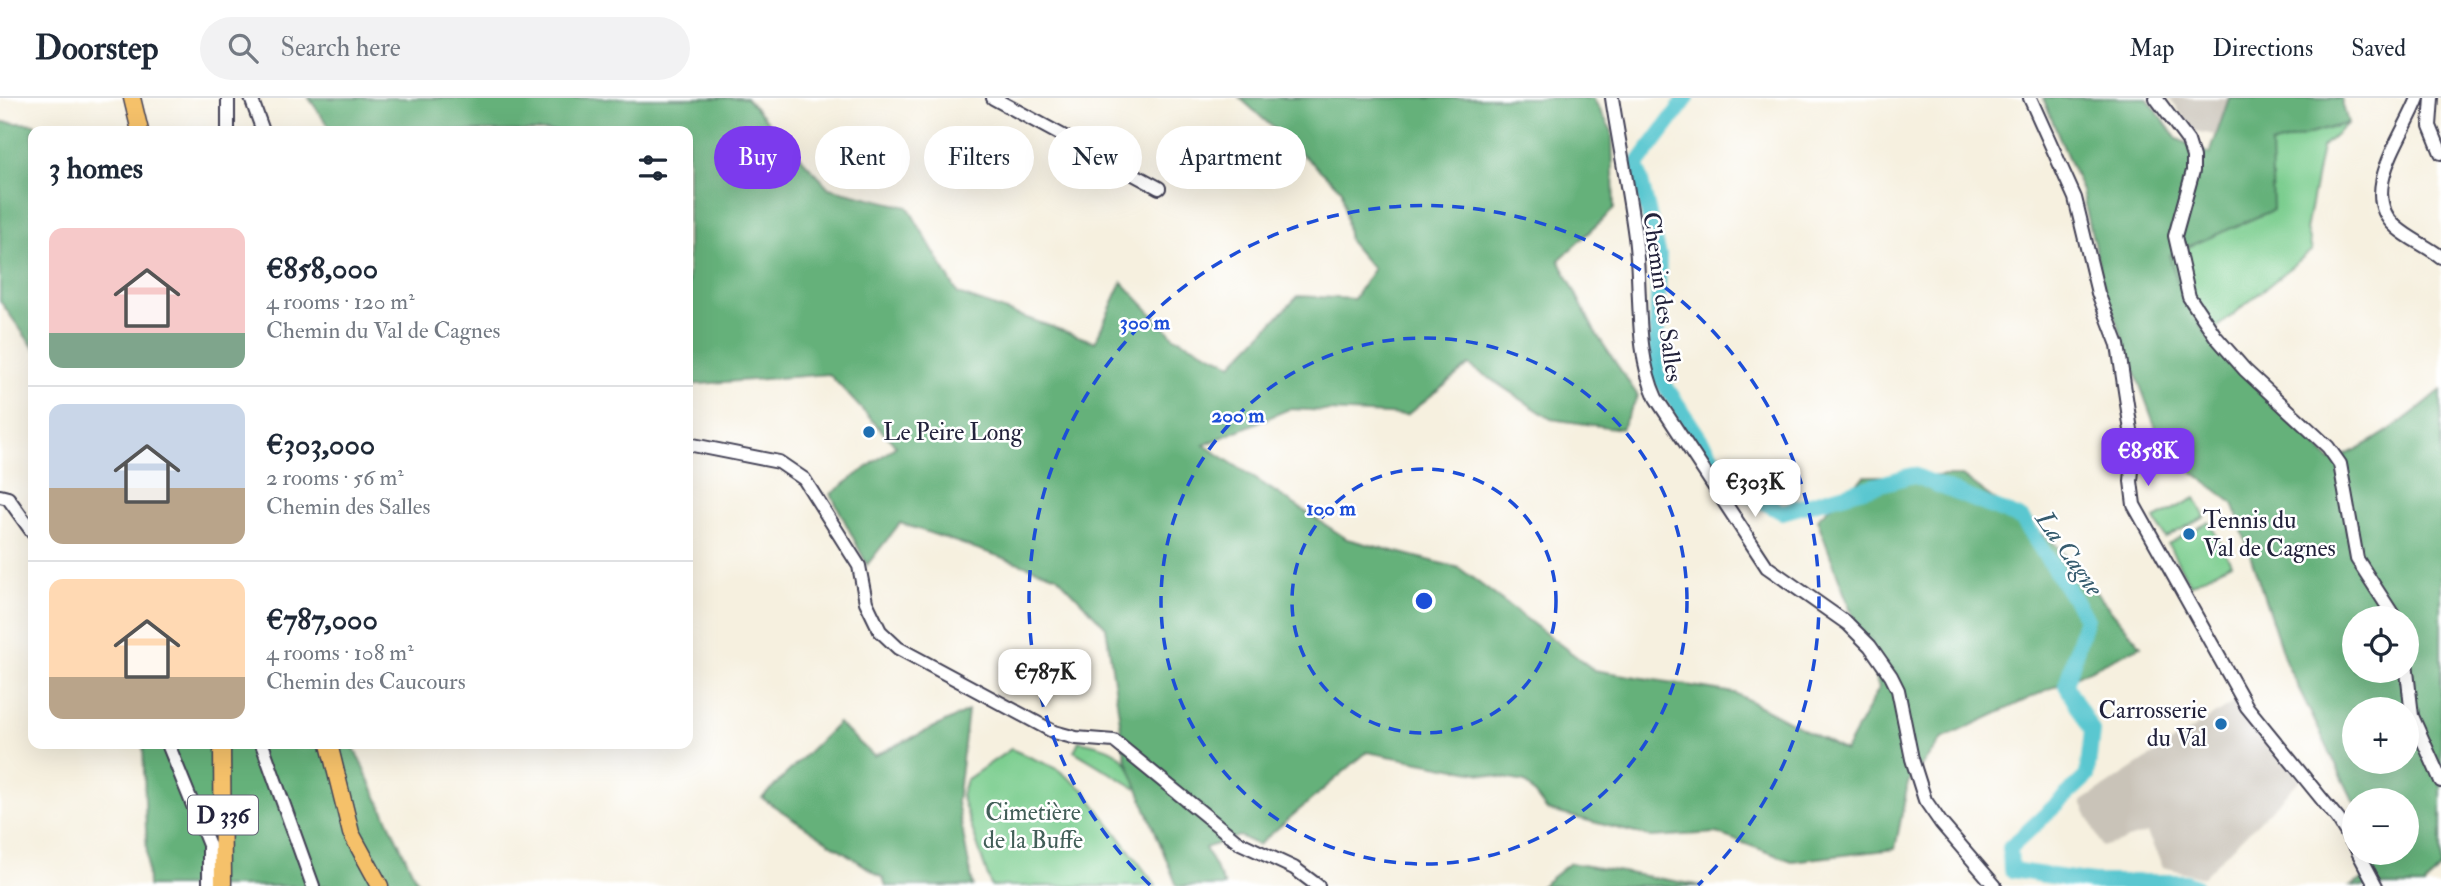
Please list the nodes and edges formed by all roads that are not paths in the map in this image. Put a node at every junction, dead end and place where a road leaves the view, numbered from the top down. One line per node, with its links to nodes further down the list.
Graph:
1 (131, 98): 11 (main road)
2 (143, 98): 12 (main road)
3 (228, 98): 13 (street)
4 (251, 98): 14 (street)
5 (993, 98): 16 (street)
6 (1612, 98): 36 (street, Chemin des Salles)
7 (2030, 98): 29 (street)
8 (2156, 98): 21 (street)
9 (2418, 98): 17 (street)
10 (2432, 98): 15 (street)
11 (139, 126)
12 (149, 126)
13 (228, 126)
14 (261, 126)
15 (2441, 153)
16 (1156, 185)
17 (2441, 257)
18 (693, 445): 35 (street)
19 (0, 496): 20 (street)
20 (28, 526)
21 (2387, 606)
22 (2408, 683): 28 (street)
23 (170, 749): 32 (street)
24 (222, 749): 31 (main road, D 336)
25 (233, 749): 31 (main road, D 336)
26 (264, 749): 33 (street)
27 (330, 749): 34 (main road)
28 (2441, 781)
29 (2342, 826)
30 (2365, 865): 37 (street)
31 (229, 882)
32 (209, 886)
33 (313, 886)
34 (380, 886)
35 (1318, 886)
36 (1995, 886)
37 (2376, 886)

